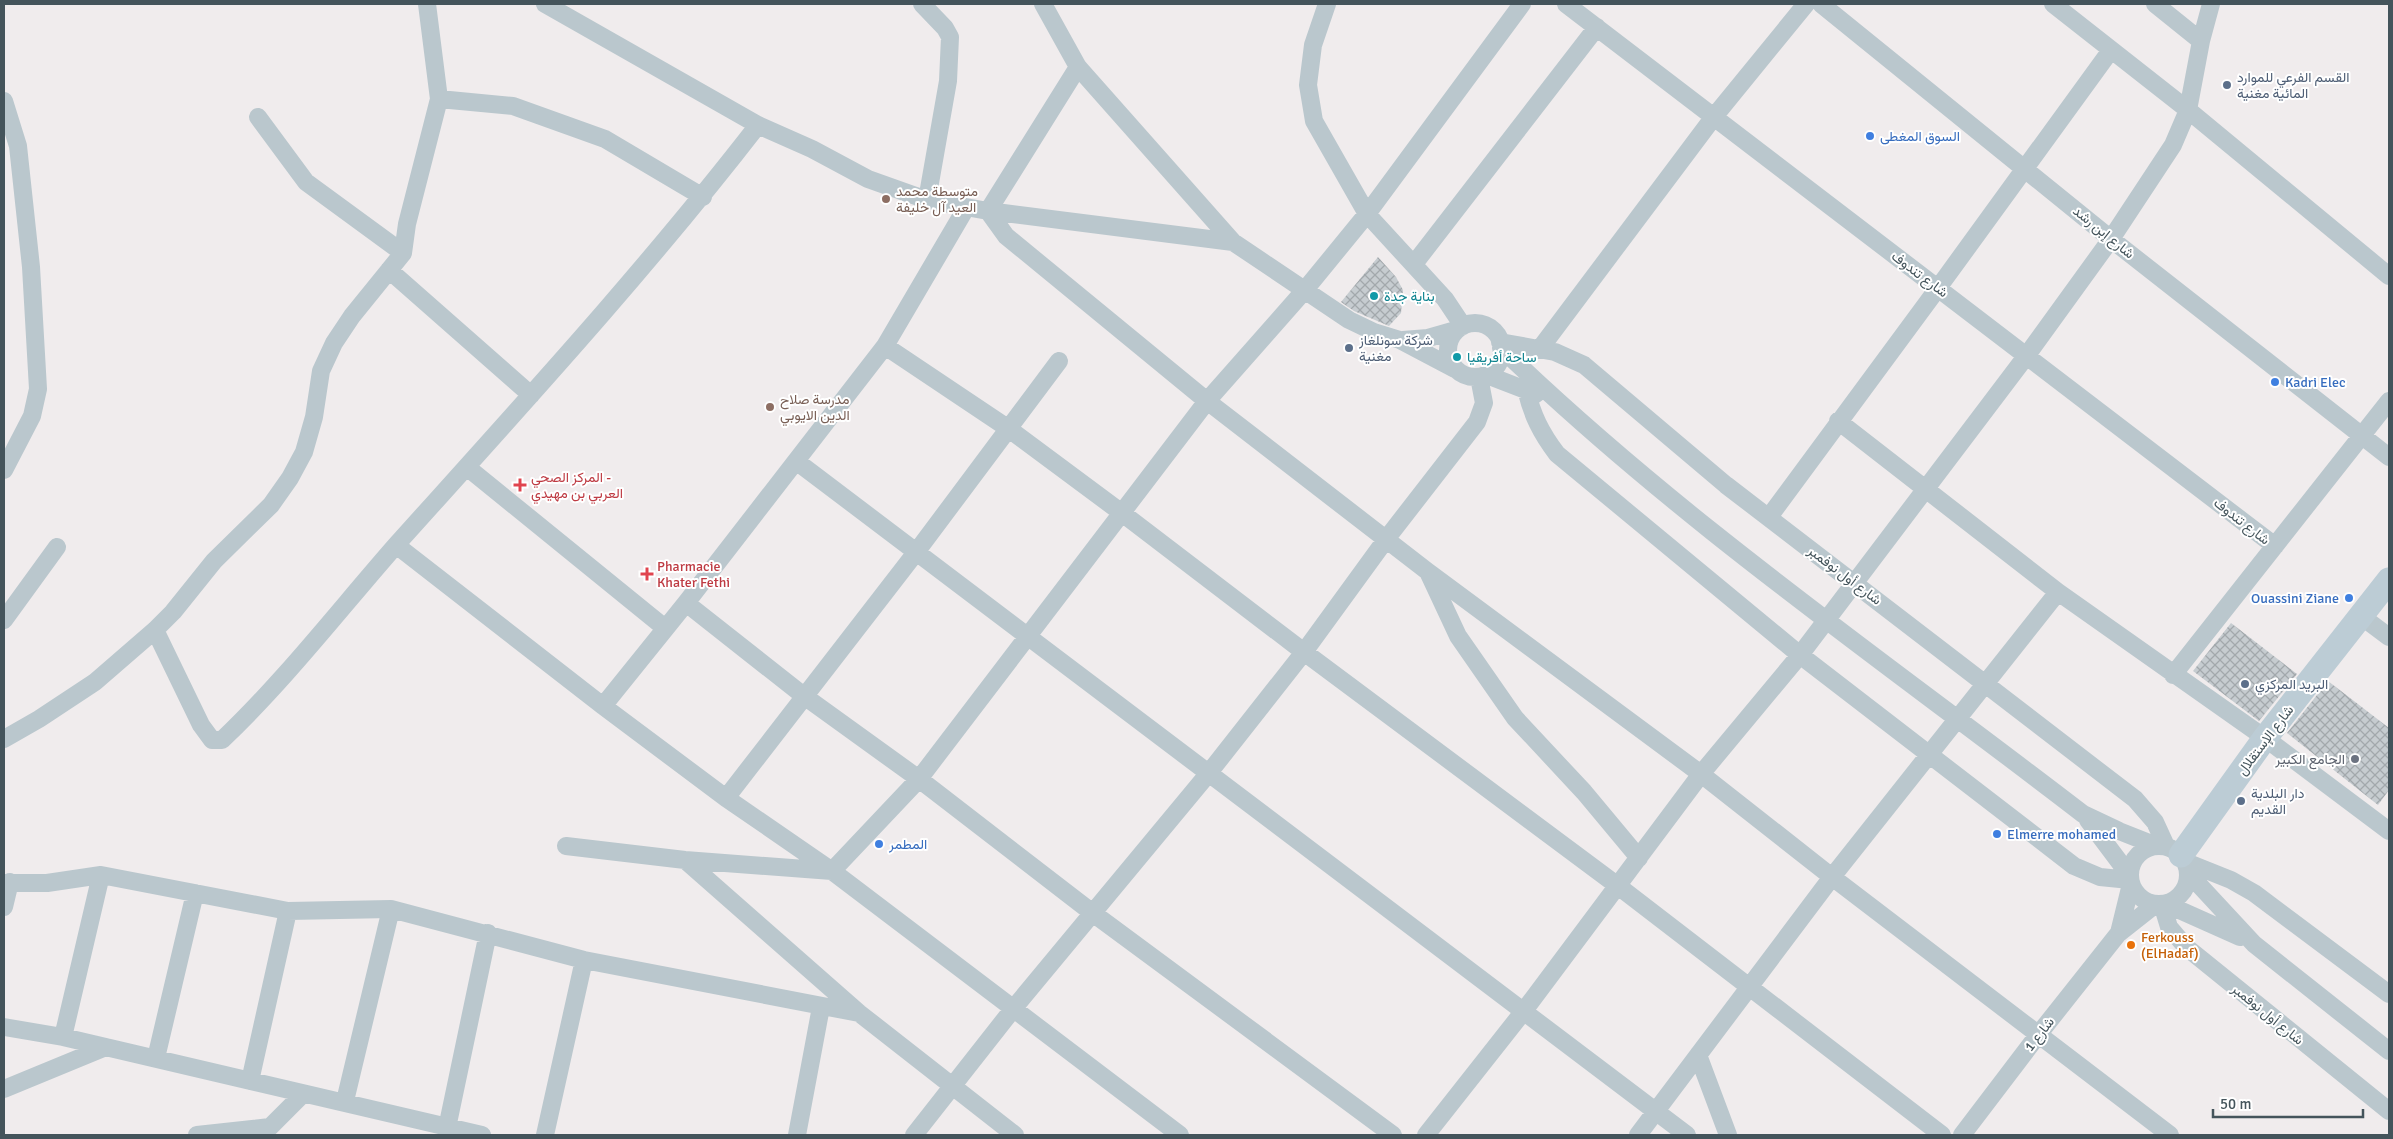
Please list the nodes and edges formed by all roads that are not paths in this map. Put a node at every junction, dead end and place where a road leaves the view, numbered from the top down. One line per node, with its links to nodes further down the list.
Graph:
1 (427, 4): 17 (street)
2 (545, 4): 22 (street)
3 (922, 4): 25 (street)
4 (1043, 4): 16 (street)
5 (1326, 4): 28 (street)
6 (1522, 4): 28 (street)
7 (1566, 4): 13 (street, شارع تندوف)
8 (1806, 4): 21 (street)
9 (1822, 4): 23 (street, شارع إبن رشد)
10 (2053, 4): 15 (street)
11 (2155, 4): 14 (street)
12 (2211, 4): 14 (street)
13 (1598, 27): 21 (street, شارع تندوف); 32 (street)
14 (2201, 40): 19 (street)
15 (2111, 50): 19 (street); 23 (street)
16 (1078, 67): 27 (street); 30 (street)
17 (439, 100): 24 (street); 31 (street)
18 (4, 101): 57 (street)
19 (2188, 110): 29 (street); 34 (street)
20 (258, 117): 31 (street)
21 (1713, 118): 35 (street, شارع تندوف); 41 (street)
22 (758, 125): 24 (street); 25 (street)
23 (2026, 168): 29 (street, شارع إبن رشد); 35 (street)
24 (703, 197): 47 (street)
25 (927, 200): 26 (street)
26 (966, 208): 27 (street); 40 (street)
27 (988, 211): 30 (street); 48 (street)
28 (1367, 214): 32 (street); 36 (street)
29 (2111, 239): 42 (street); 53 (street, شارع إبن رشد)
30 (1234, 242): 36 (street)
31 (403, 253): 33 (street)
32 (1414, 264): 37 (street)
33 (389, 270): 47 (street); 75 (street)
34 (2389, 276)
35 (1938, 288): 42 (street, شارع تندوف); 51 (street)
36 (1304, 292): 38 (street); 48 (street)
37 (1460, 328): 38 (street); 39 (street); 44 (street)
38 (1400, 340): 44 (street)
39 (1501, 345): 41 (street, شارع أول نوفمبر); 45 (street); 50 (street, شارع أول نوفمبر)
40 (885, 346): 52 (street); 55 (street)
41 (1539, 350): 60 (street, شارع أول نوفمبر)
42 (2027, 355): 58 (street); 63 (street, شارع تندوف)
43 (1059, 361): 52 (street)
44 (1456, 369): 45 (street)
45 (1483, 376): 46 (street, شارع أول نوفمبر); 61 (street)
46 (1526, 389): 50 (street, شارع أول نوفمبر); 79 (street)
47 (531, 395): 56 (street)
48 (1207, 401): 59 (street); 61 (street)
49 (2389, 401): 53 (street)
50 (1557, 403): 72 (street, شارع أول نوفمبر)
51 (1838, 421): 58 (street); 60 (street)
52 (1009, 429): 59 (street); 65 (street)
53 (2362, 436): 54 (street, شارع إبن رشد); 63 (street)
54 (2389, 458)
55 (796, 461): 65 (street); 70 (street)
56 (468, 468): 62 (street); 74 (street)
57 (4, 470)
58 (1925, 490): 68 (street); 69 (street)
59 (1122, 513): 76 (street); 78 (street)
60 (1768, 517): 68 (street, شارع أول نوفمبر)
61 (1387, 538): 66 (street); 78 (street)
62 (396, 545): 75 (street); 83 (street)
63 (2275, 546): 80 (street)
64 (57, 547): 73 (street)
65 (917, 552): 76 (street); 82 (street)
66 (1427, 571): 89 (street); 96 (street)
67 (2389, 580): 71 (street, شارع الإستقلال)
68 (1854, 581): 72 (street); 81 (street, شارع أول نوفمبر)
69 (2058, 592): 80 (street); 81 (street)
70 (686, 603): 74 (street); 82 (street)
71 (2361, 616): 77 (street); 86 (street, شارع الإستقلال)
72 (1826, 618): 79 (street); 84 (street, شارع أول نوفمبر)
73 (4, 620)
74 (665, 628): 83 (street)
75 (155, 630): 85 (street)
76 (1028, 635): 88 (street); 90 (street)
77 (2389, 638)
78 (1304, 652): 88 (street); 103 (street)
79 (1800, 655): 87 (street); 89 (street)
80 (2174, 674): 86 (street)
81 (1986, 684): 84 (street); 95 (street, شارع أول نوفمبر)
82 (804, 696): 90 (street); 91 (street)
83 (602, 706): 91 (street)
84 (1960, 719): 87 (street); 92 (street, شارع أول نوفمبر)
85 (4, 738)
86 (2265, 738): 93 (street); 95 (street, شارع الإستقلال)
87 (1929, 754): 100 (street); 101 (street)
88 (1208, 774): 109 (street); 118 (street)
89 (1701, 774): 96 (street); 100 (street)
90 (919, 779): 98 (street); 109 (street)
91 (726, 798): 98 (street)
92 (2083, 814): 95 (street, شارع أول نوفمبر); 101 (street, شارع أول نوفمبر)
93 (2389, 831)
94 (566, 846): 97 (street)
95 (2176, 857): 101 (street); 105 (street); 112 (street, شارع أول نوفمبر); 115 (street, شارع أول نوفمبر)
96 (1639, 858): 103 (street)
97 (685, 860): 98 (street); 119 (street)
98 (832, 872): 117 (street)
99 (101, 876): 102 (street); 104 (street); 122 (street)
100 (1832, 877): 114 (street); 121 (street)
101 (2130, 880): 105 (street); 111 (street, شارع 1)
102 (7, 882): 106 (street)
103 (1618, 886): 114 (street); 118 (street)
104 (195, 893): 108 (street); 126 (street)
105 (2161, 904): 111 (street, شارع 1); 112 (street, شارع أول نوفمبر); 132 (street, شارع أول نوفمبر)
106 (4, 907)
107 (391, 909): 108 (street); 110 (street); 131 (street)
108 (288, 911): 127 (street)
109 (1094, 914): 117 (street); 143 (street)
110 (488, 933): 113 (street); 134 (street)
111 (2118, 934): 121 (street, شارع 1)
112 (2254, 944): 124 (street, شارع أول نوفمبر)
113 (584, 960): 116 (street); 138 (street)
114 (1750, 989): 125 (street); 148 (street)
115 (2389, 994)
116 (821, 1007): 119 (street); 139 (street)
117 (1013, 1009): 128 (street); 142 (street)
118 (1523, 1012): 133 (street); 144 (street)
119 (859, 1013): 128 (street)
120 (4, 1027): 122 (street)
121 (2038, 1035): 149 (street, شارع 1); 150 (street)
122 (63, 1037): 123 (street)
123 (106, 1047): 126 (street); 129 (street)
124 (2389, 1050)
125 (1698, 1055): 133 (street); 147 (street)
126 (156, 1058): 127 (street)
127 (250, 1080): 130 (street)
128 (952, 1088): 140 (street); 141 (street)
129 (4, 1089)
130 (303, 1094): 131 (street); 135 (street)
131 (345, 1102): 134 (street)
132 (2389, 1111)
133 (1656, 1112): 145 (street); 146 (street)
134 (447, 1128): 137 (street)
135 (266, 1131): 136 (street)
136 (198, 1135)
137 (482, 1135)
138 (545, 1135)
139 (796, 1135)
140 (914, 1135)
141 (1015, 1135)
142 (1180, 1135)
143 (1393, 1135)
144 (1426, 1135)
145 (1638, 1135)
146 (1687, 1135)
147 (1728, 1135)
148 (1942, 1135)
149 (1962, 1135)
150 (2170, 1135)

